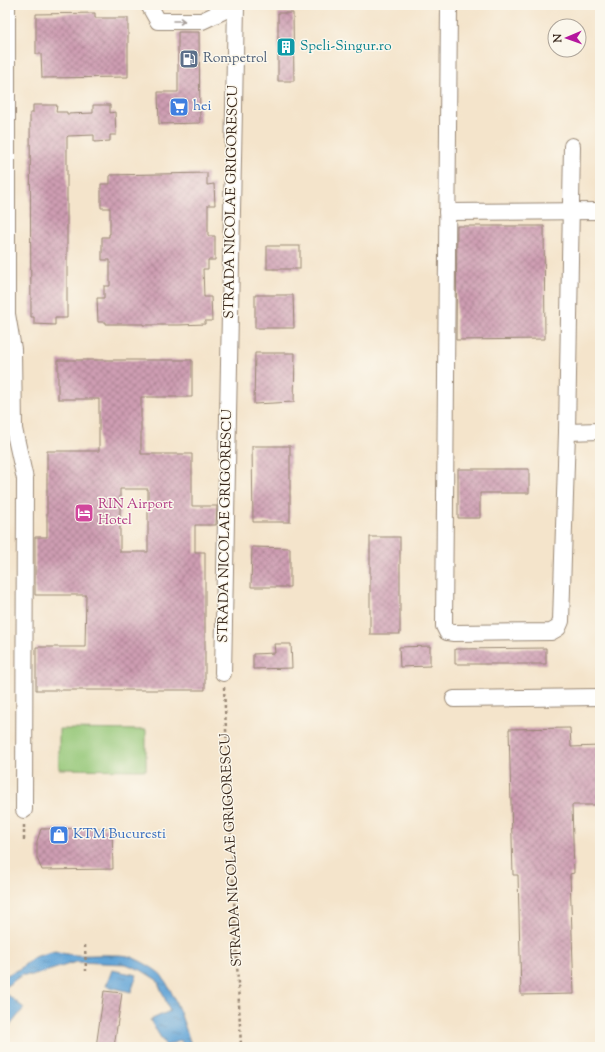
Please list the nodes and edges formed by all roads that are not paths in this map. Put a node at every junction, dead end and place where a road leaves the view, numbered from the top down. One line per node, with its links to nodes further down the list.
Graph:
1 (7, 5): 14 (street)
2 (149, 5): 3 (street, one-way to 3)
3 (236, 5): 11 (street, STRADA NICOLAE GRIGORESCU)
4 (449, 5): 8 (street)
5 (572, 146): 6 (street)
6 (570, 211): 7 (street); 8 (street); 10 (street)
7 (600, 211)
8 (447, 212): 10 (street)
9 (600, 431): 10 (street)
10 (567, 432)
11 (223, 673)
12 (600, 697): 13 (street)
13 (454, 699)
14 (24, 810)

